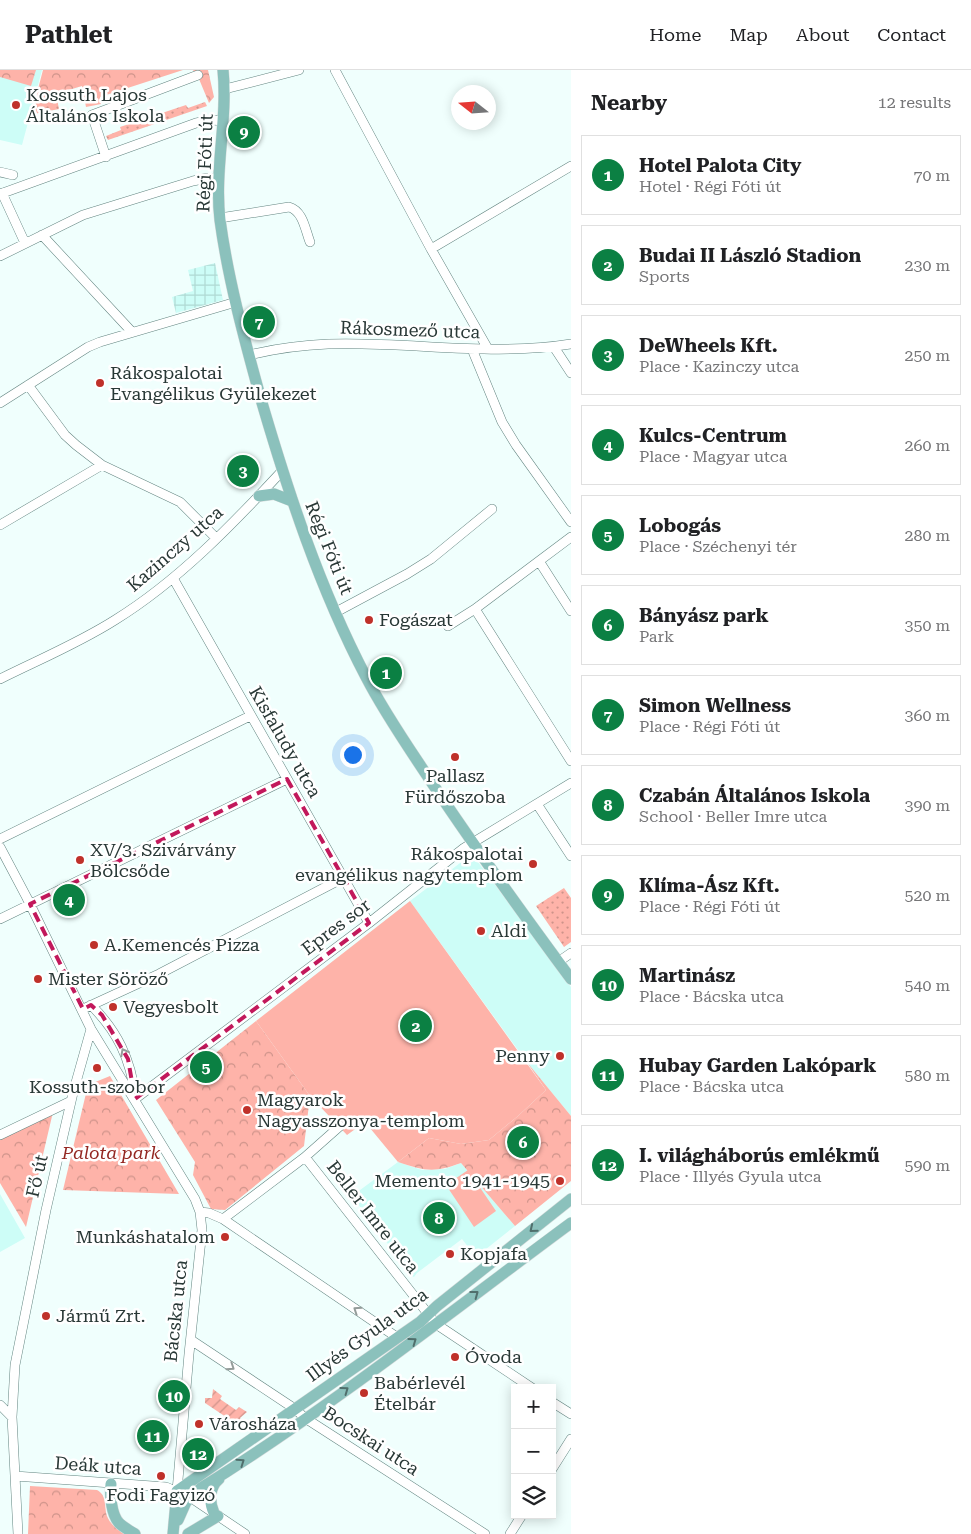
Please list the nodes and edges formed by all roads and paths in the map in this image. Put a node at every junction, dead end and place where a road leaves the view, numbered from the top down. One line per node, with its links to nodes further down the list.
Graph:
1 (223, 70): 5 (main road, Régi Fóti út)
2 (299, 70): 5 (street)
3 (335, 70): 17 (street)
4 (196, 76): 7 (street)
5 (225, 89): 6 (main road, Régi Fóti út)
6 (224, 121): 7 (street); 11 (main road, Régi Fóti út)
7 (106, 157): 12 (street)
8 (571, 166): 17 (street)
9 (0, 172): 10 (street)
10 (13, 175)
11 (219, 178): 13 (main road, Régi Fóti út); 14 (street)
12 (1, 194): 16 (street)
13 (220, 218): 15 (street); 19 (main road, Régi Fóti út)
14 (42, 235): 16 (street); 20 (street)
15 (310, 242)
16 (25, 244): 18 (street)
17 (431, 249): 24 (street)
18 (0, 256)
19 (236, 302): 20 (street); 25 (main road, Régi Fóti út)
20 (132, 332): 27 (street)
21 (571, 344): 22 (street, Rákosmező utca)
22 (554, 347): 24 (street, Rákosmező utca); 26 (street)
23 (472, 349): 24 (street, Rákosmező utca); 25 (street, Rákosmező utca); 34 (street)
24 (488, 349)
25 (249, 355): 30 (main road, Régi Fóti út)
26 (571, 373)
27 (28, 385): 28 (street); 29 (street)
28 (0, 403)
29 (102, 465): 35 (street); 37 (street)
30 (282, 471): 31 (street, Kazinczy utca); 32 (main road, Régi Fóti út)
31 (259, 496): 32 (main road); 37 (street, Kazinczy utca)
32 (292, 501): 42 (main road, Régi Fóti út)
33 (492, 509): 42 (street)
34 (571, 522)
35 (0, 524)
36 (571, 537): 38 (street)
37 (216, 538): 39 (street, Kazinczy utca)
38 (539, 561): 40 (street); 41 (street)
39 (173, 578): 44 (street, Kazinczy utca); 45 (street, Kisfaludy utca)
40 (474, 609): 43 (street); 46 (street)
41 (571, 611)
42 (336, 612): 51 (main road, Régi Fóti út)
43 (448, 626)
44 (0, 679)
45 (250, 716): 47 (street, Kisfaludy utca); 50 (street)
46 (571, 761)
47 (287, 779): 54 (street, Kisfaludy utca); 55 (street)
48 (571, 783): 49 (street, Epres sor)
49 (537, 804): 51 (street, Epres sor); 53 (street)
50 (0, 839)
51 (472, 843): 57 (street, Epres sor); 59 (main road, Régi Fóti út)
52 (0, 848): 55 (street)
53 (571, 856)
54 (343, 878): 57 (street, Kisfaludy utca); 61 (street)
55 (30, 904): 56 (street); 61 (street)
56 (0, 919)
57 (370, 923): 63 (street, Epres sor)
58 (571, 953): 59 (street)
59 (558, 962): 60 (main road, Régi Fóti út)
60 (571, 979)
61 (87, 1007): 62 (street); 63 (street, one-way to 61)
62 (92, 1029): 63 (street); 64 (street, Fő út)
63 (135, 1099): 69 (street)
64 (71, 1101): 66 (street); 81 (street, Fő út)
65 (340, 1126): 67 (street)
66 (0, 1135)
67 (305, 1157): 70 (street); 72 (street, Beller Imre utca)
68 (571, 1199): 72 (main road, Illyés Gyula utca, one-way to 72)
69 (200, 1212): 70 (street); 75 (street, Bácska utca)
70 (223, 1219): 74 (street, one-way to 70)
71 (571, 1223): 73 (main road, Illyés Gyula utca, one-way to 71)
72 (428, 1315): 73 (street, Beller Imre utca); 74 (main road, Illyés Gyula utca)
73 (436, 1324): 76 (street, Beller Imre utca); 82 (main road, Illyés Gyula utca, one-way to 73)
74 (398, 1338): 79 (main road, Illyés Gyula utca)
75 (190, 1340): 79 (street, Bocskai utca, one-way to 79); 88 (street, Bácska utca)
76 (526, 1384)
77 (0, 1405): 81 (street)
78 (556, 1405): 80 (street)
79 (295, 1410): 82 (street, Bocskai utca); 88 (main road, Illyés Gyula utca)
80 (571, 1414)
81 (12, 1417): 86 (street, Fő út)
82 (305, 1418): 85 (main road, Illyés Gyula utca, one-way to 82); 97 (street, Bocskai utca)
83 (571, 1439): 84 (street)
84 (556, 1462)
85 (226, 1473): 89 (main road, Illyés Gyula utca); 90 (main road)
86 (15, 1476): 87 (street, Deák utca); 92 (street, Fő út)
87 (111, 1484): 88 (street, Deák utca); 93 (main road)
88 (177, 1491): 89 (street, Deák utca); 94 (main road, Bácska utca)
89 (190, 1497): 90 (street, Deák utca); 94 (main road, Bácska utca)
90 (216, 1515): 95 (main road); 96 (street, Deák utca)
91 (519, 1519): 98 (street)
92 (18, 1534)
93 (135, 1534)
94 (174, 1534)
95 (188, 1534)
96 (245, 1534)
97 (485, 1534)
98 (510, 1534)

